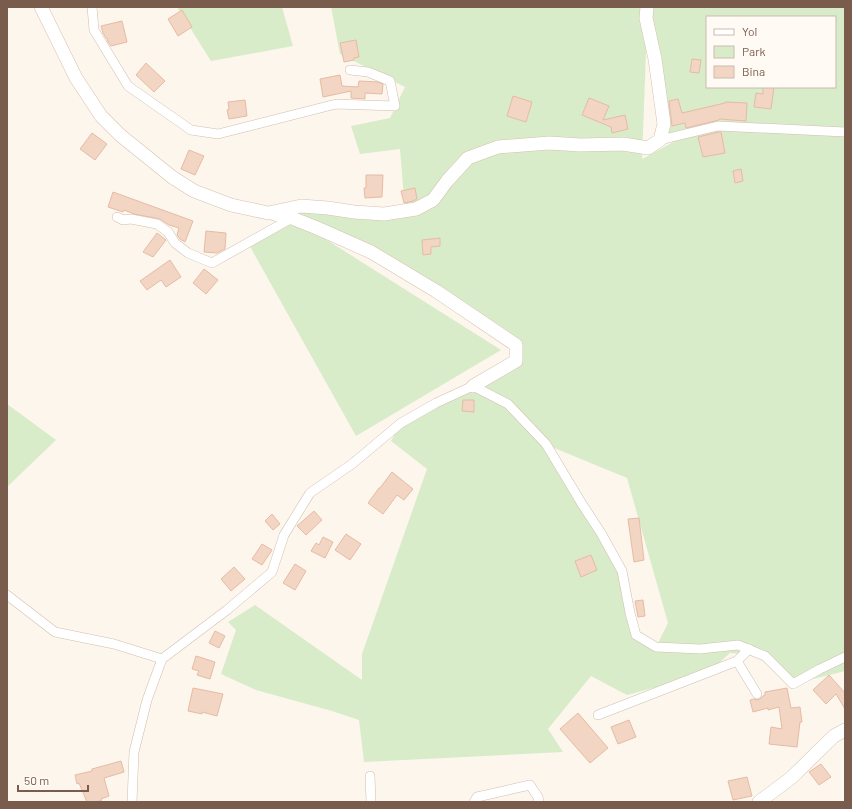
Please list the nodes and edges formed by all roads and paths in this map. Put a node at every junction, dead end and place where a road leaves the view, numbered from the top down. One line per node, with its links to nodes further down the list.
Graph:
1 (41, 7): 7 (street)
2 (92, 7): 4 (street)
3 (647, 7): 6 (street)
4 (350, 70)
5 (845, 132): 6 (street)
6 (660, 140): 7 (street)
7 (268, 213): 9 (street)
8 (117, 217): 9 (street)
9 (292, 218): 10 (street)
10 (473, 386): 12 (street); 14 (street)
11 (7, 595): 14 (street)
12 (749, 649): 13 (street); 15 (street)
13 (845, 657)
14 (162, 659): 20 (street)
15 (737, 662): 16 (street); 17 (street)
16 (757, 694)
17 (598, 715)
18 (845, 730): 24 (street)
19 (370, 776): 21 (street)
20 (132, 802)
21 (371, 802)
22 (474, 802): 23 (street)
23 (539, 802)
24 (759, 802)

